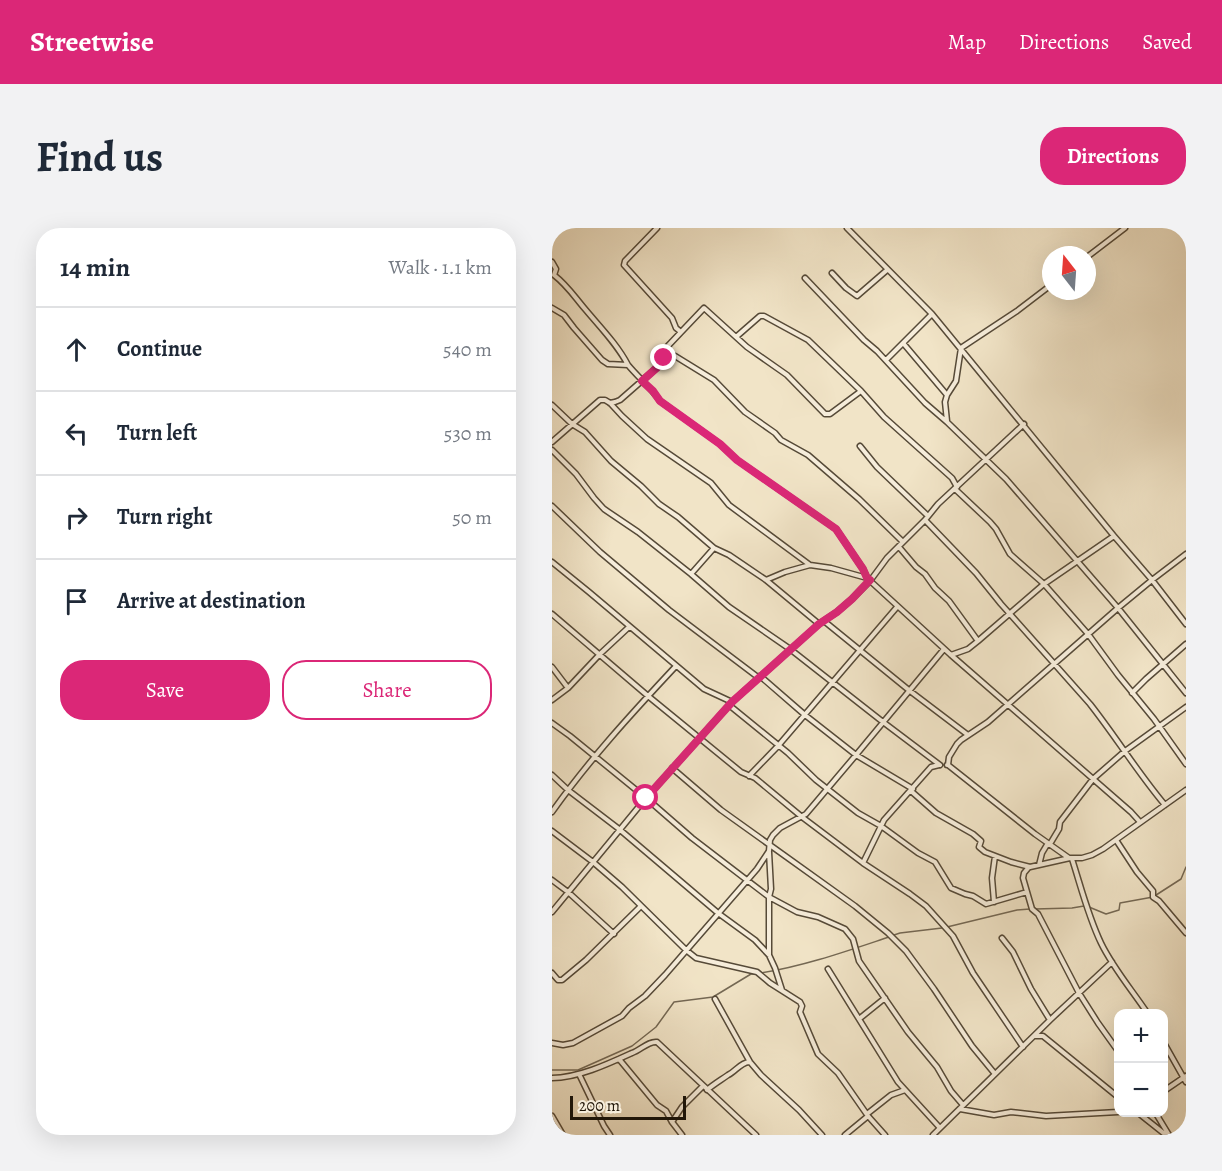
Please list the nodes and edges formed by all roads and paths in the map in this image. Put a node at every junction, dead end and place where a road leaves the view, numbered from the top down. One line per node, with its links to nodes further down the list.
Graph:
1 (657, 228): 12 (street)
2 (847, 228): 6 (street)
3 (1125, 228): 4 (street)
4 (1096, 249)
5 (552, 262): 18 (street)
6 (887, 270): 7 (street); 11 (street)
7 (832, 273)
8 (805, 278): 17 (street)
9 (1042, 292): 15 (street)
10 (552, 309): 18 (street)
11 (932, 314): 14 (street); 15 (street)
12 (681, 332): 13 (street); 16 (street)
13 (736, 337): 20 (street); 20 (street)
14 (903, 343): 17 (street); 21 (street)
15 (961, 348): 21 (street); 26 (street)
16 (664, 358): 19 (street); 37 (street)
17 (886, 360): 24 (street)
18 (628, 365): 19 (street)
19 (642, 381): 22 (street); 45 (street)
20 (861, 392): 31 (street)
21 (947, 395): 24 (street)
22 (610, 403): 25 (street); 43 (street)
23 (552, 405): 25 (street)
24 (947, 422): 30 (street)
25 (572, 424): 27 (street); 39 (street)
26 (1024, 424): 30 (street); 36 (street)
27 (552, 442)
28 (860, 446): 35 (street)
29 (552, 450): 44 (street)
30 (986, 458): 32 (street); 41 (street)
31 (952, 478): 32 (street); 33 (street)
32 (964, 480): 33 (street)
33 (956, 488): 35 (street); 48 (street)
34 (552, 506): 69 (street)
35 (926, 518): 37 (street); 52 (street)
36 (1114, 536): 41 (street); 47 (street)
37 (903, 542): 38 (street)
38 (898, 547): 45 (street); 58 (street)
39 (714, 548): 44 (street); 46 (street)
40 (1186, 554): 47 (street)
41 (1077, 561): 48 (street); 50 (street)
42 (552, 562): 56 (street)
43 (810, 565): 45 (street); 46 (street)
44 (691, 574): 60 (street)
45 (868, 579): 49 (street); 53 (street)
46 (766, 580): 54 (street)
47 (1152, 580): 50 (street); 55 (street)
48 (1044, 584): 52 (street); 57 (street)
49 (897, 607): 61 (street); 62 (street)
50 (1118, 608): 57 (street); 66 (street)
51 (552, 614): 63 (street)
52 (1011, 615): 58 (street); 65 (street)
53 (824, 621): 54 (street); 62 (street)
54 (819, 624): 60 (street)
55 (1186, 624)
56 (629, 627): 63 (street); 67 (street)
57 (1088, 634): 65 (street); 73 (street)
58 (978, 641): 64 (street)
59 (1186, 645): 66 (street)
60 (790, 649): 69 (street); 70 (street)
61 (944, 649): 64 (street); 72 (street)
62 (861, 651): 70 (street); 72 (street)
63 (600, 654): 71 (street); 75 (street)
64 (951, 655): 78 (street)
65 (1054, 664): 78 (street); 87 (street)
66 (1163, 664): 73 (street); 74 (street)
67 (676, 666): 75 (street); 77 (street)
68 (552, 667): 71 (street)
69 (760, 677): 77 (street); 80 (street)
70 (832, 682): 80 (street); 82 (street)
71 (568, 688): 76 (street)
72 (910, 690): 82 (street); 84 (street)
73 (1132, 693): 83 (street)
74 (1186, 693)
75 (648, 696): 85 (street); 89 (street)
76 (552, 700)
77 (730, 703): 85 (street); 86 (street)
78 (1008, 704): 84 (street); 96 (street)
79 (1186, 707): 83 (street)
80 (805, 715): 86 (street); 88 (street)
81 (552, 723): 89 (street)
82 (883, 723): 88 (street); 91 (street)
83 (1159, 726): 87 (street); 90 (street)
84 (968, 735): 92 (street)
85 (699, 737): 93 (street); 95 (street)
86 (778, 746): 95 (street); 97 (street)
87 (1125, 751): 96 (street); 102 (street)
88 (856, 756): 97 (street); 99 (street)
89 (595, 757): 98 (street); 101 (street)
90 (1186, 764)
91 (940, 765): 92 (street); 99 (street)
92 (948, 765): 110 (street)
93 (672, 768): 101 (street); 111 (street)
94 (552, 775): 98 (street)
95 (749, 776): 104 (street)
96 (1093, 779): 105 (street); 110 (street)
97 (828, 789): 104 (street); 106 (street)
98 (568, 790): 103 (street); 107 (street)
99 (912, 790): 106 (street); 113 (street)
100 (1186, 790): 102 (street)
101 (646, 798): 107 (street); 120 (street)
102 (1165, 805): 105 (street)
103 (552, 812)
104 (802, 817): 111 (street); 116 (street)
105 (1140, 822): 109 (street)
106 (881, 826): 116 (street); 124 (street)
107 (619, 829): 115 (street); 127 (street)
108 (552, 831): 115 (street)
109 (1116, 840): 114 (street); 128 (street)
110 (1049, 844): 114 (street); 117 (street)
111 (769, 845): 112 (street); 153 (street)
112 (769, 852): 120 (street); 123 (street)
113 (994, 856): 118 (street); 124 (street)
114 (1071, 859): 117 (street); 133 (street)
115 (593, 862): 121 (street); 125 (street)
116 (863, 863): 148 (street)
117 (1038, 865): 118 (street)
118 (1030, 867): 122 (street)
119 (552, 880): 121 (street)
120 (746, 881): 123 (street); 127 (street)
121 (568, 892): 126 (street); 129 (street)
122 (1027, 892): 124 (street); 137 (street)
123 (769, 897): 132 (street); 138 (street)
124 (994, 902)
125 (641, 906): 129 (street); 131 (street)
126 (552, 912)
127 (718, 913): 131 (street); 132 (street)
128 (1186, 933)
129 (614, 934): 135 (street)
130 (1002, 938): 142 (street)
131 (686, 950): 136 (street); 146 (street)
132 (769, 955): 136 (street)
133 (1112, 963): 137 (street); 140 (street)
134 (828, 969): 141 (street)
135 (552, 973)
136 (782, 991): 165 (street)
137 (1079, 993): 142 (street); 147 (street)
138 (885, 998): 141 (street); 162 (street)
139 (715, 999): 151 (street)
140 (1144, 1009)
141 (859, 1019): 156 (street)
142 (1050, 1020): 143 (street)
143 (1042, 1029): 144 (street); 145 (street)
144 (1035, 1036): 145 (street); 148 (street)
145 (1042, 1036): 160 (street)
146 (552, 1043)
147 (1114, 1045)
148 (1023, 1047): 153 (street)
149 (1168, 1049): 155 (street)
150 (619, 1059): 152 (street); 157 (street); 169 (street)
151 (750, 1062): 157 (street); 175 (street)
152 (579, 1074): 154 (street); 172 (street)
153 (995, 1074): 162 (street)
154 (552, 1078)
155 (1185, 1079): 158 (street)
156 (898, 1082): 159 (street); 161 (street)
157 (705, 1088): 169 (street); 174 (street)
158 (1168, 1089)
159 (905, 1090): 161 (street); 170 (street)
160 (1114, 1093)
161 (891, 1095): 165 (street)
162 (963, 1105): 163 (street)
163 (959, 1109): 164 (street); 170 (street)
164 (1114, 1112)
165 (867, 1115): 176 (street); 177 (street)
166 (552, 1116): 171 (street)
167 (1143, 1117): 179 (street)
168 (1157, 1117): 179 (street)
169 (672, 1122): 173 (street)
170 (940, 1128): 178 (street)
171 (563, 1135)
172 (610, 1135)
173 (682, 1135)
174 (756, 1135)
175 (822, 1135)
176 (845, 1135)
177 (885, 1135)
178 (933, 1135)
179 (1168, 1135)

